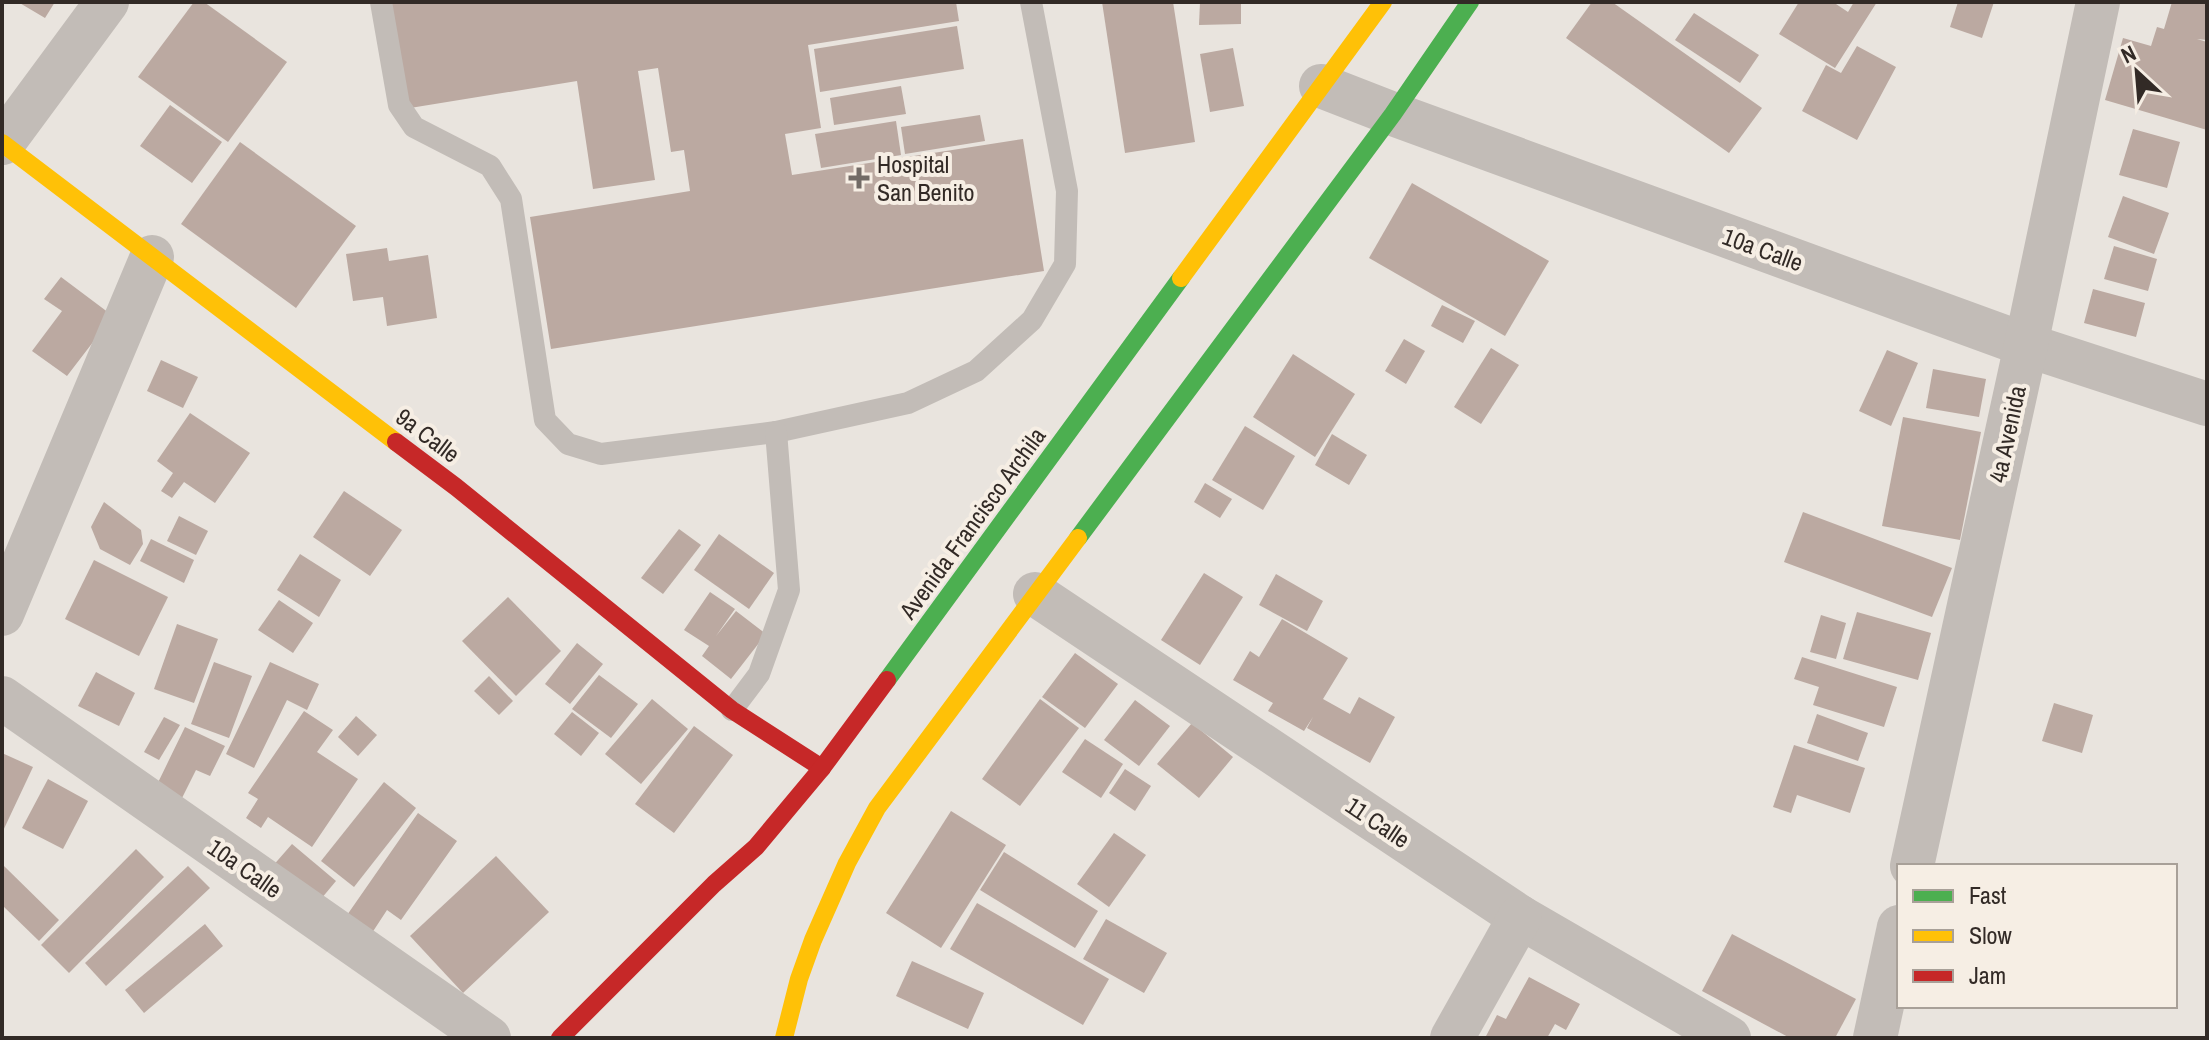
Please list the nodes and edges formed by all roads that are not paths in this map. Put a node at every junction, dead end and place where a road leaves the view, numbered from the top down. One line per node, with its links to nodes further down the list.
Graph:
1 (381, 2): 13 (lane)
2 (1031, 2): 13 (lane)
3 (1383, 2): 7 (main road, Avenida Francisco Archila)
4 (1470, 2): 8 (main road)
5 (2098, 2): 11 (street, 4a Avenida)
6 (95, 12): 9 (street)
7 (1321, 86): 8 (street, 10a Calle); 18 (main road, Avenida Francisco Archila)
8 (1393, 114): 11 (street, 10a Calle); 14 (main road)
9 (2, 143): 10 (main road, 9a Calle)
10 (152, 257): 15 (street); 17 (main road, 9a Calle)
11 (2026, 345): 12 (street, 10a Calle); 19 (street, 4a Avenida)
12 (2207, 404)
13 (776, 432): 17 (lane)
14 (1035, 594): 20 (street, 11 Calle); 24 (main road)
15 (2, 614)
16 (2, 698): 22 (street, 10a Calle)
17 (732, 710): 18 (main road, 9a Calle)
18 (822, 768): 23 (main road, Avenida Francisco Archila)
19 (1912, 864)
20 (1520, 917): 25 (street); 26 (street, 11 Calle)
21 (1897, 936): 27 (street)
22 (489, 1038)
23 (560, 1038)
24 (784, 1038)
25 (1452, 1038)
26 (1729, 1038)
27 (1875, 1038)

